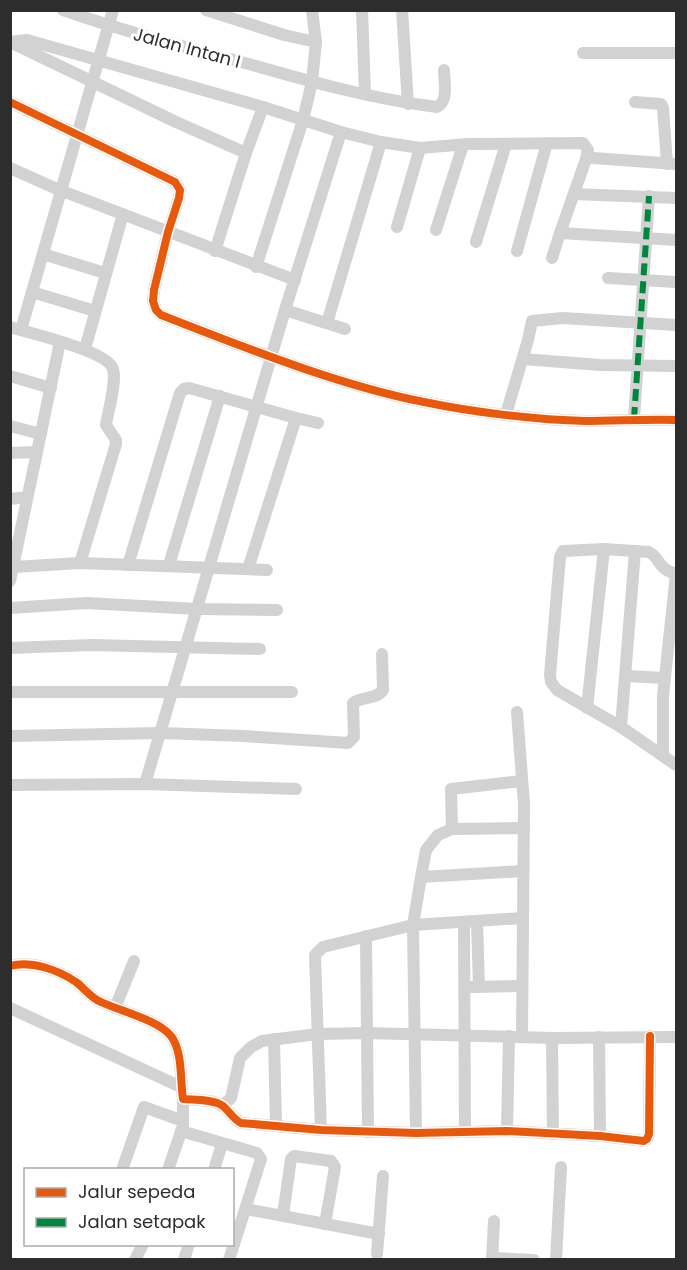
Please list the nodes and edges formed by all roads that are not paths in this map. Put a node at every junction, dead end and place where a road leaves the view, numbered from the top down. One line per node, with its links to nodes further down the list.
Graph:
1 (63, 10): 7 (street, Jalan Intan I)
2 (113, 10): 7 (street)
3 (207, 10): 9 (street)
4 (312, 10): 9 (street)
5 (362, 10): 16 (street)
6 (402, 10): 19 (street)
7 (109, 25): 12 (street); 15 (street, Jalan Intan I)
8 (10, 42): 12 (street); 14 (street)
9 (316, 42): 15 (street)
10 (583, 53): 11 (street)
11 (676, 53)
12 (99, 61): 14 (street); 20 (street)
13 (444, 70): 19 (street, Jalan Intan I)
14 (91, 82): 23 (street); 29 (street)
15 (312, 82): 16 (street, Jalan Intan I); 21 (street)
16 (365, 94): 19 (street, Jalan Intan I)
17 (10, 102): 23 (street)
18 (635, 102): 31 (street)
19 (408, 104)
20 (263, 106): 21 (street); 29 (street)
21 (303, 120): 22 (street); 49 (street)
22 (341, 132): 24 (street); 52 (street)
23 (76, 134): 33 (street); 40 (street)
24 (381, 142): 28 (street); 58 (street)
25 (547, 143): 26 (street); 34 (street); 46 (street)
26 (506, 144): 27 (street); 44 (street)
27 (463, 145): 28 (street); 39 (street)
28 (420, 148): 38 (street)
29 (246, 153): 45 (street)
30 (594, 159): 31 (street)
31 (672, 164)
32 (10, 168): 33 (street)
33 (62, 190): 37 (street); 47 (street)
34 (574, 194): 35 (street); 41 (street)
35 (649, 196): 36 (street); 42 (street)
36 (676, 198)
37 (123, 214): 40 (street); 50 (street)
38 (397, 227)
39 (436, 230)
40 (168, 232): 45 (street); 65 (street)
41 (560, 233): 42 (street); 48 (street)
42 (646, 237): 43 (street); 53 (street)
43 (676, 240)
44 (476, 242)
45 (215, 251): 49 (street)
46 (516, 251)
47 (43, 254): 50 (street); 55 (street)
48 (552, 258)
49 (256, 267): 52 (street)
50 (105, 273): 57 (street)
51 (608, 278): 53 (street)
52 (295, 280): 56 (street)
53 (643, 280): 54 (street); 59 (street)
54 (676, 282)
55 (32, 292): 57 (street); 61 (street)
56 (285, 310): 58 (street); 65 (street)
57 (95, 311): 64 (street)
58 (327, 323): 62 (street)
59 (641, 323): 60 (street); 66 (street); 67 (street)
60 (676, 325)
61 (16, 328): 63 (street)
62 (345, 328)
63 (60, 342): 64 (street); 70 (street)
64 (85, 349): 87 (street)
65 (272, 356): 72 (street); 73 (street)
66 (523, 359): 67 (street); 73 (street)
67 (637, 365): 68 (street); 75 (street)
68 (676, 366)
69 (10, 376): 70 (street)
70 (51, 388): 79 (street)
71 (220, 396): 72 (street); 88 (street); 89 (street)
72 (259, 406): 74 (street); 91 (street)
73 (506, 414): 75 (street)
74 (296, 418): 77 (street); 92 (street)
75 (634, 419): 76 (street)
76 (676, 420)
77 (318, 423)
78 (10, 426): 79 (street)
79 (41, 434): 80 (street)
80 (38, 452): 81 (street); 82 (street)
81 (10, 453)
82 (27, 497): 83 (street); 84 (street)
83 (10, 499)
84 (14, 545): 90 (street)
85 (604, 549): 86 (street); 110 (street); 110 (street)
86 (635, 551): 94 (street); 103 (street)
87 (80, 562): 88 (street); 90 (street)
88 (128, 565): 89 (street)
89 (170, 566): 91 (street)
90 (14, 567): 95 (street)
91 (210, 568): 92 (street); 97 (street)
92 (249, 569): 93 (street)
93 (267, 570)
94 (676, 574): 104 (street)
95 (10, 581)
96 (10, 608): 97 (street)
97 (198, 609): 98 (street); 100 (street)
98 (277, 610)
99 (10, 648): 100 (street)
100 (185, 648): 101 (street); 105 (street)
101 (260, 650)
102 (382, 654): 113 (street)
103 (626, 676): 104 (street); 112 (street)
104 (665, 678): 108 (street)
105 (172, 691): 106 (street); 107 (street); 113 (street)
106 (10, 692)
107 (292, 692)
108 (663, 696): 109 (street); 115 (street)
109 (676, 696)
110 (587, 708): 112 (street)
111 (517, 712): 117 (street)
112 (621, 727): 115 (street)
113 (161, 733): 114 (street); 118 (street)
114 (10, 736)
115 (663, 756): 116 (street)
116 (676, 765)
117 (521, 781): 121 (street); 122 (street)
118 (146, 784): 119 (street); 120 (street)
119 (10, 785)
120 (296, 789)
121 (524, 828): 122 (street); 123 (street)
122 (452, 829): 124 (street)
123 (523, 871): 124 (street); 125 (street)
124 (421, 877): 127 (street)
125 (523, 918): 126 (street); 131 (street)
126 (470, 922): 127 (street); 132 (street); 133 (street)
127 (413, 925): 128 (street); 138 (street)
128 (366, 936): 136 (street); 137 (street)
129 (134, 961): 135 (street)
130 (10, 966): 135 (street)
131 (521, 986): 133 (street); 143 (street)
132 (464, 987): 133 (street); 139 (street)
133 (479, 987)
134 (10, 1008): 147 (street)
135 (115, 1008): 147 (street)
136 (318, 1034): 137 (street); 146 (street); 151 (street)
137 (366, 1034): 138 (street); 154 (street)
138 (414, 1036): 139 (street); 155 (street)
139 (463, 1036): 140 (street); 152 (street)
140 (509, 1036): 143 (street); 153 (street)
141 (599, 1036): 142 (street); 145 (street); 157 (street)
142 (650, 1036): 144 (street); 157 (street)
143 (522, 1037): 145 (street)
144 (676, 1037)
145 (552, 1038): 156 (street)
146 (274, 1039): 148 (street); 149 (street)
147 (188, 1097): 148 (street); 150 (street)
148 (222, 1106): 149 (street)
149 (276, 1125): 151 (street)
150 (182, 1126): 158 (street); 160 (street); 161 (street)
151 (321, 1130): 154 (street)
152 (465, 1131): 153 (street); 155 (street)
153 (507, 1131): 156 (street)
154 (368, 1132): 155 (street)
155 (416, 1133)
156 (553, 1134): 157 (street)
157 (600, 1136)
158 (222, 1143): 162 (street); 164 (street)
159 (561, 1167): 175 (street)
160 (123, 1168)
161 (169, 1168)
162 (215, 1168)
163 (384, 1176): 168 (street)
164 (246, 1209): 165 (street); 169 (street)
165 (283, 1215): 167 (street); 167 (street)
166 (494, 1221): 172 (street)
167 (325, 1224): 168 (street)
168 (379, 1234): 171 (street)
169 (234, 1245)
170 (142, 1246): 173 (street)
171 (377, 1254)
172 (492, 1259): 174 (street)
173 (135, 1260)
174 (534, 1260)
175 (556, 1260)

